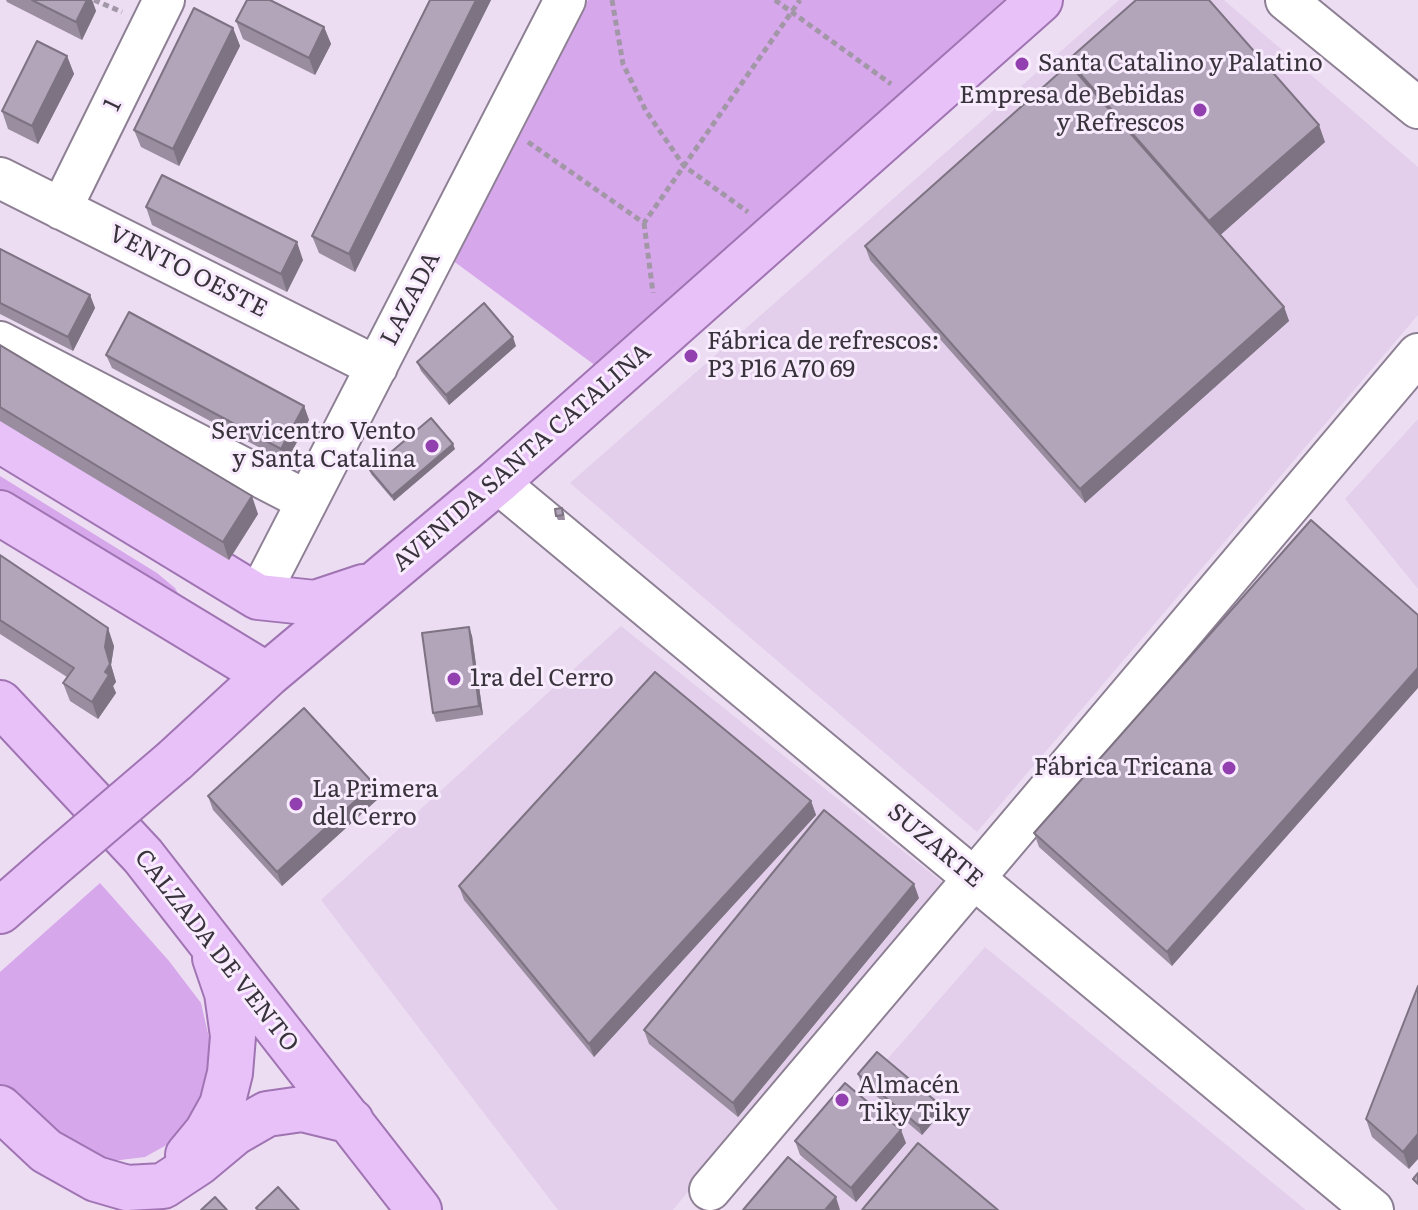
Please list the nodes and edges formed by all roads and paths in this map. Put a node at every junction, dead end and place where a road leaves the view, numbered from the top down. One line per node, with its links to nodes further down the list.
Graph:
1 (164, 0): 14 (street, 1)
2 (565, 0): 11 (street, LAZADA)
3 (612, 0): 12 (path)
4 (775, 0): 8 (path)
5 (800, 0): 8 (path)
6 (1040, 0): 9 (main road, AVENIDA SANTA CATALINA)
7 (1286, 0): 10 (street)
8 (792, 12): 9 (path); 12 (path)
9 (921, 106): 16 (main road, AVENIDA SANTA CATALINA)
10 (1418, 108)
11 (501, 123): 15 (path); 20 (street, LAZADA)
12 (684, 166): 15 (path); 16 (path)
13 (0, 178): 14 (street, VENTO OESTE)
14 (61, 209): 20 (street, VENTO OESTE)
15 (644, 223): 17 (path)
16 (777, 234): 22 (main road, AVENIDA SANTA CATALINA)
17 (653, 298)
18 (0, 342): 23 (street)
19 (1418, 354): 29 (street)
20 (377, 367): 23 (street, LAZADA)
21 (0, 440): 26 (main road)
22 (497, 482): 25 (main road, AVENIDA SANTA CATALINA); 29 (street, SUZARTE)
23 (307, 501): 26 (street, LAZADA)
24 (0, 513): 27 (main road)
25 (380, 581): 26 (main road); 27 (main road, AVENIDA SANTA CATALINA)
26 (258, 597): 27 (main road)
27 (267, 675): 30 (main road, AVENIDA SANTA CATALINA, bridge)
28 (0, 703): 31 (main road, CALZADA DE VENTO)
29 (973, 877): 35 (street); 37 (street, SUZARTE)
30 (0, 911)
31 (207, 938): 33 (main road, CALZADA DE VENTO); 34 (main road)
32 (0, 1108): 34 (main road)
33 (351, 1121): 34 (main road); 36 (main road, CALZADA DE VENTO)
34 (86, 1173)
35 (710, 1190)
36 (419, 1210)
37 (1373, 1210)

